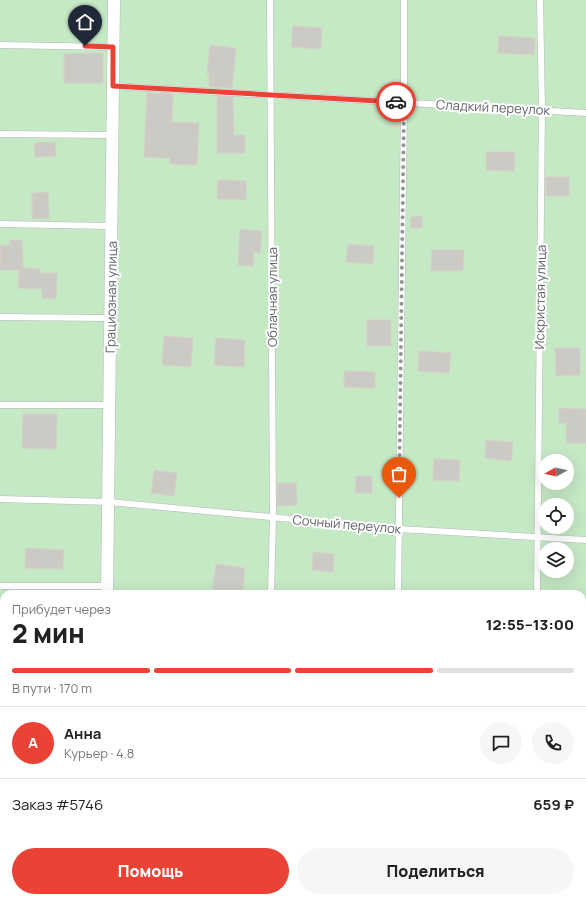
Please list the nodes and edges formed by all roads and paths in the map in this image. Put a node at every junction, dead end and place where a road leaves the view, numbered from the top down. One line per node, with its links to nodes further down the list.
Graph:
1 (114, 0): 6 (street, Грациозная улица)
2 (270, 0): 8 (lane, Облачная улица)
3 (404, 0): 9 (lane)
4 (540, 0): 10 (lane, Искристая улица)
5 (0, 45): 6 (lane)
6 (113, 47): 7 (street, Грациозная улица)
7 (113, 86): 8 (lane, Сладкий переулок); 13 (street, Грациозная улица)
8 (271, 94): 9 (lane, Сладкий переулок); 22 (lane, Облачная улица)
9 (404, 103): 10 (lane, Сладкий переулок); 23 (lane)
10 (542, 109): 11 (lane, Сладкий переулок); 24 (lane, Искристая улица)
11 (586, 113)
12 (0, 134): 13 (lane)
13 (112, 135): 15 (street, Грациозная улица)
14 (0, 224): 15 (lane)
15 (111, 226): 17 (street, Грациозная улица)
16 (0, 317): 17 (lane)
17 (110, 318): 19 (street, Грациозная улица)
18 (0, 405): 19 (lane)
19 (110, 405): 21 (street, Грациозная улица)
20 (0, 499): 21 (lane, Сочный переулок)
21 (109, 502): 22 (lane, Сочный переулок); 27 (street, Грациозная улица)
22 (273, 517): 23 (lane, Сочный переулок); 28 (lane, Облачная улица)
23 (399, 529): 24 (lane, Сочный переулок); 29 (lane)
24 (538, 538): 25 (lane, Сочный переулок); 30 (lane, Искристая улица)
25 (586, 540)
26 (0, 586): 27 (lane)
27 (107, 590)
28 (271, 590)
29 (398, 590)
30 (537, 590)

